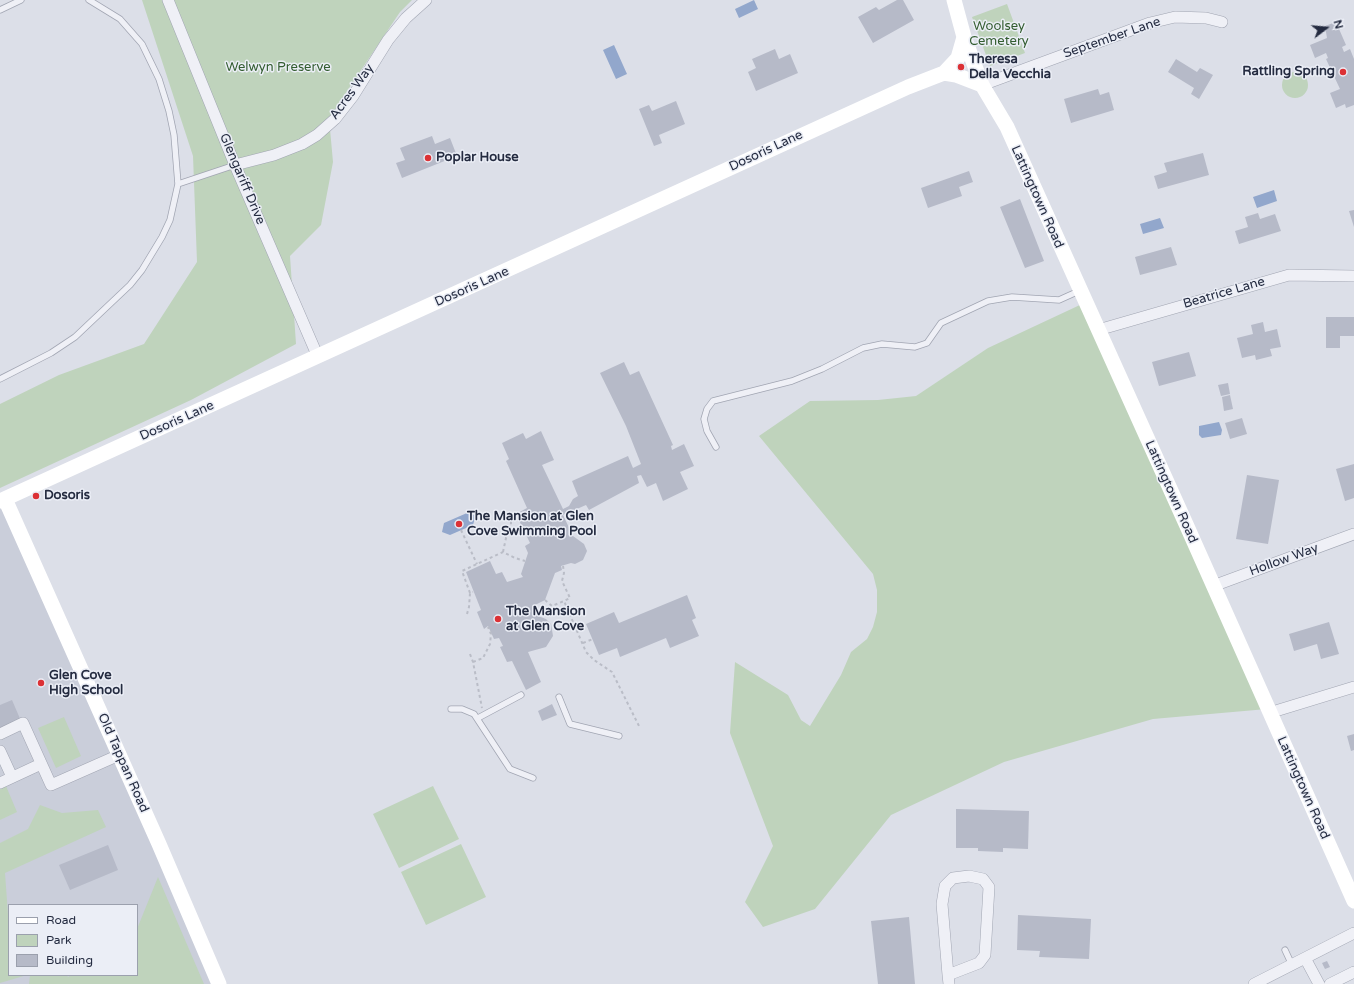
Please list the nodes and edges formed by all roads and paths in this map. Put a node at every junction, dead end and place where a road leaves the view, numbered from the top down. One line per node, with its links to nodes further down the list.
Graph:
1 (21, 0): 6 (lane)
2 (89, 0): 12 (lane)
3 (168, 0): 11 (street, Glengariff Drive)
4 (426, 0): 11 (street, Acres Way)
5 (954, 0): 8 (street, Lattingtown Road)
6 (0, 10)
7 (1222, 22): 10 (street, September Lane)
8 (964, 37): 9 (street); 10 (street, Lattingtown Road)
9 (944, 73): 10 (street); 16 (street, Dosoris Lane)
10 (982, 85): 14 (street, Lattingtown Road)
11 (236, 165): 12 (lane); 16 (street, Glengariff Drive)
12 (178, 184): 17 (lane)
13 (1354, 276): 15 (street, Beatrice Lane)
14 (1080, 291): 15 (street, Lattingtown Road); 18 (lane)
15 (1098, 330): 27 (street, Lattingtown Road)
16 (318, 356): 19 (street, Dosoris Lane)
17 (0, 379)
18 (716, 447)
19 (2, 500): 49 (street, Old Tappan Road)
20 (514, 516): 23 (path)
21 (461, 530): 25 (path)
22 (1354, 534): 27 (street, Hollow Way)
23 (503, 552): 24 (path); 25 (path)
24 (525, 561)
25 (477, 564): 29 (path)
26 (562, 566): 31 (path)
27 (1213, 586): 42 (street, Lattingtown Road)
28 (473, 592): 29 (path)
29 (470, 593): 32 (path)
30 (546, 600): 31 (path)
31 (564, 601): 35 (path)
32 (467, 614)
33 (488, 627): 37 (path)
34 (593, 639): 35 (path)
35 (583, 644): 45 (path)
36 (470, 654): 37 (path)
37 (473, 662): 43 (path)
38 (1354, 688): 42 (street)
39 (521, 695): 43 (lane)
40 (559, 697): 47 (lane)
41 (450, 709): 44 (lane)
42 (1269, 713): 54 (street, Lattingtown Road)
43 (484, 715): 44 (lane)
44 (478, 718): 52 (lane)
45 (639, 726)
46 (0, 734): 50 (street)
47 (619, 736)
48 (0, 751): 51 (street)
49 (119, 755): 50 (street); 61 (street, Old Tappan Road)
50 (41, 764): 51 (street)
51 (12, 777): 53 (street)
52 (533, 778)
53 (0, 783)
54 (1352, 893)
55 (1354, 933): 57 (street)
56 (1285, 950): 58 (lane)
57 (1305, 958): 58 (street); 63 (street)
58 (1292, 965): 62 (street)
59 (1354, 972): 64 (street)
60 (948, 979): 60 (street)
61 (219, 984)
62 (1254, 984)
63 (1319, 984)
64 (1330, 984)

